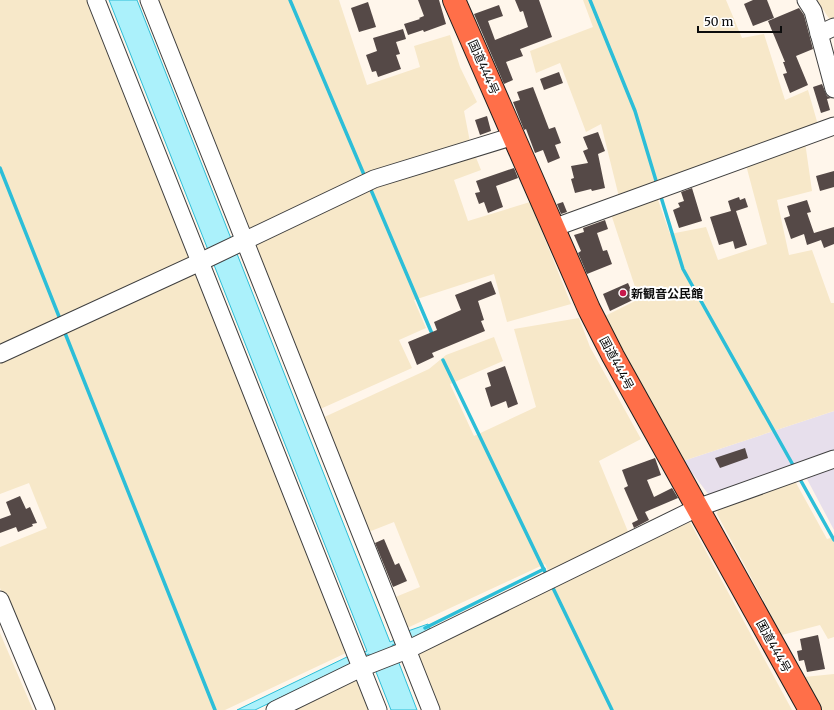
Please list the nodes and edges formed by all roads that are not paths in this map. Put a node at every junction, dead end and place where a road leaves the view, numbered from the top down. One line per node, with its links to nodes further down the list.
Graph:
1 (96, 0): 11 (street)
2 (149, 0): 10 (street)
3 (454, 0): 8 (highway, 国道444号)
4 (806, 0): 5 (street)
5 (827, 30): 6 (street)
6 (834, 89)
7 (834, 126): 9 (street)
8 (514, 136): 9 (highway, 国道444号); 10 (street)
9 (553, 228): 14 (highway, 国道444号)
10 (241, 243): 11 (street); 16 (street)
11 (203, 261): 12 (street); 17 (street)
12 (0, 354)
13 (834, 459): 14 (street)
14 (697, 508): 16 (street); 22 (highway, 国道444号)
15 (0, 600): 18 (street)
16 (403, 645): 17 (street); 21 (street)
17 (361, 662): 19 (street); 20 (street)
18 (46, 710)
19 (275, 710)
20 (378, 710)
21 (431, 710)
22 (810, 710)

